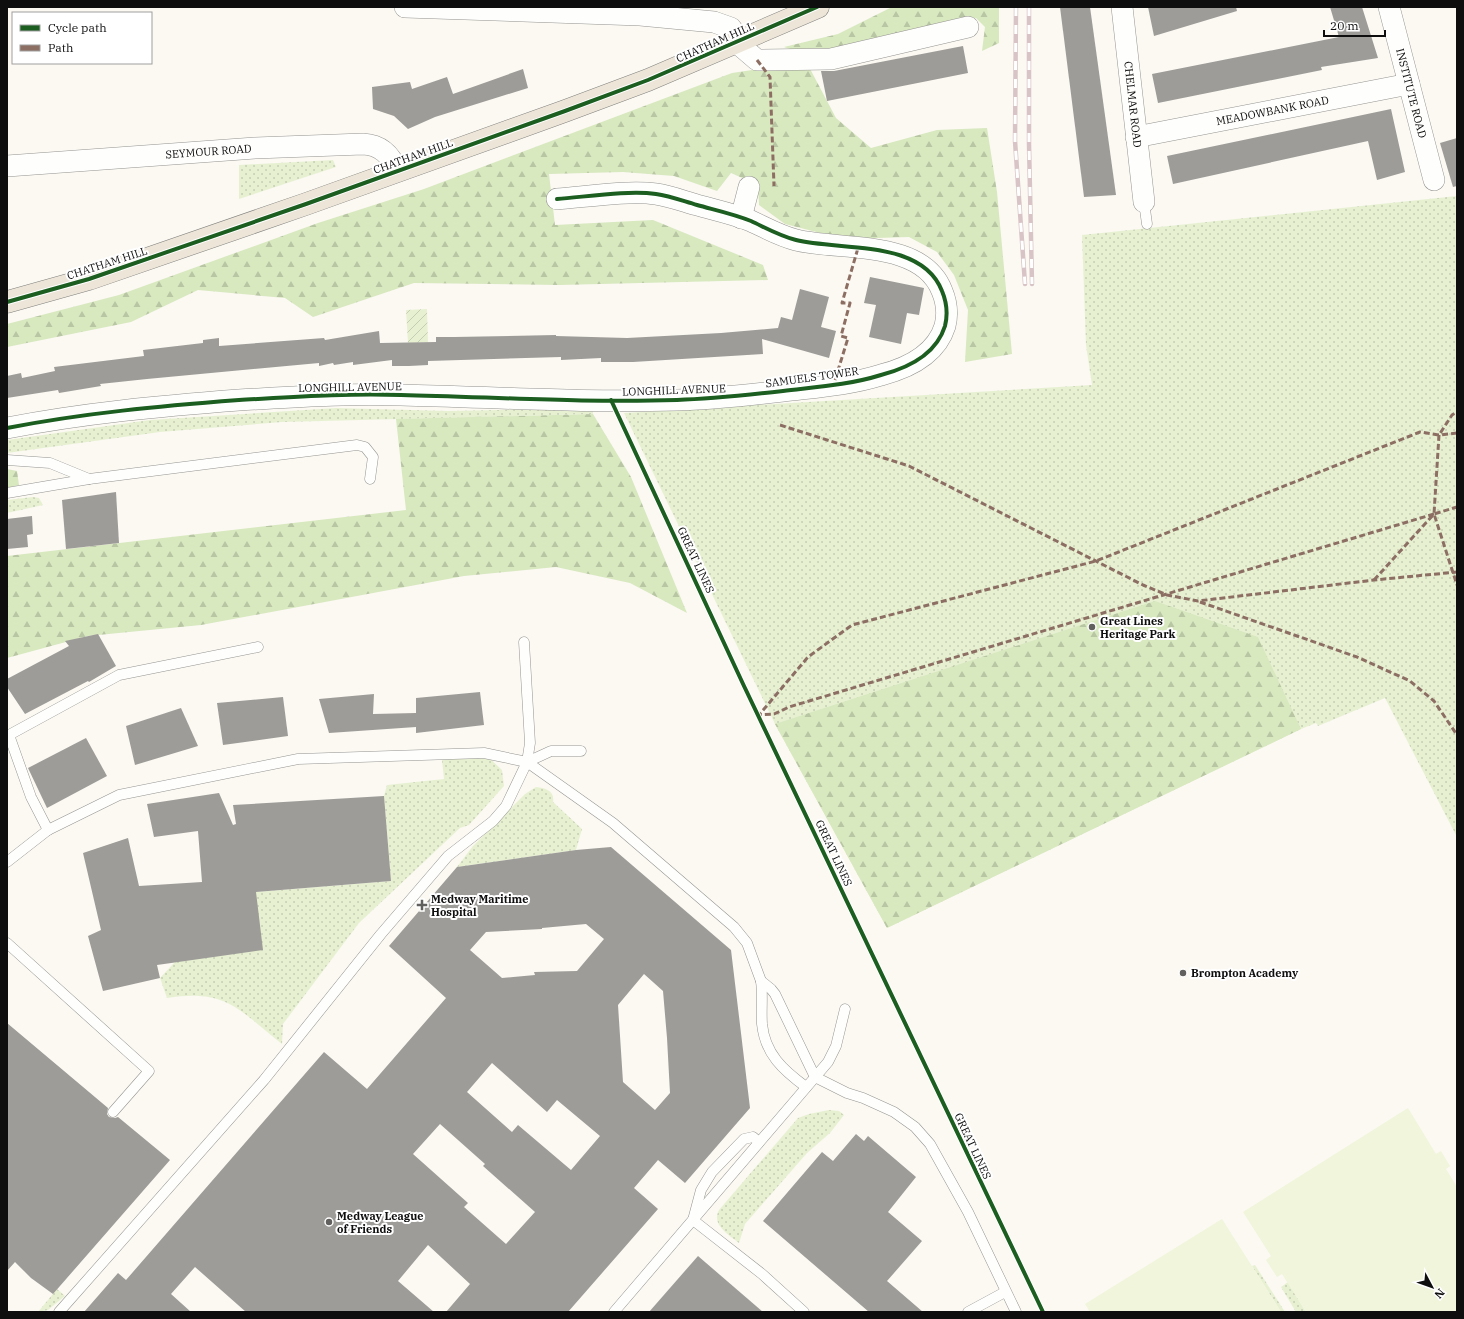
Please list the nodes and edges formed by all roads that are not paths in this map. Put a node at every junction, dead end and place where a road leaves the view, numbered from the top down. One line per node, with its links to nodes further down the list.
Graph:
1 (405, 7): 6 (street)
2 (817, 7): 6 (main road, CHATHAM HILL)
3 (1122, 7): 8 (street, CHELMAR ROAD)
4 (1389, 7): 7 (street, INSTITUTE ROAD)
5 (968, 27): 6 (street)
6 (738, 41): 10 (main road, CHATHAM HILL)
7 (1409, 84): 8 (street, MEADOWBANK ROAD); 11 (street, INSTITUTE ROAD)
8 (1136, 137): 14 (street, CHELMAR ROAD)
9 (7, 166): 10 (street, SEYMOUR ROAD)
10 (397, 171): 17 (main road, CHATHAM HILL)
11 (1434, 180)
12 (748, 187): 15 (street)
13 (557, 199): 15 (street, SAMUELS TOWER)
14 (1144, 202): 16 (lane)
15 (741, 218): 18 (street, SAMUELS TOWER)
16 (1147, 224)
17 (7, 302)
18 (743, 396): 19 (street, LONGHILL AVENUE)
19 (7, 428)
20 (7, 460): 21 (lane)
21 (90, 479): 22 (lane); 23 (lane)
22 (370, 479)
23 (7, 493)
24 (524, 642): 28 (lane)
25 (258, 647): 26 (lane)
26 (8, 735): 29 (lane)
27 (581, 751): 28 (lane)
28 (527, 762): 29 (lane); 32 (lane); 40 (lane)
29 (48, 830): 30 (lane)
30 (7, 862)
31 (7, 943): 36 (lane)
32 (762, 981): 34 (lane); 35 (lane)
33 (845, 1009): 34 (lane)
34 (815, 1077): 35 (lane); 39 (lane)
35 (806, 1087): 37 (lane)
36 (113, 1112)
37 (759, 1142): 38 (lane); 38 (lane)
38 (693, 1220): 41 (lane); 42 (lane)
39 (1006, 1292): 43 (lane); 44 (lane)
40 (59, 1312)
41 (614, 1312)
42 (804, 1312)
43 (968, 1312)
44 (1016, 1312)

